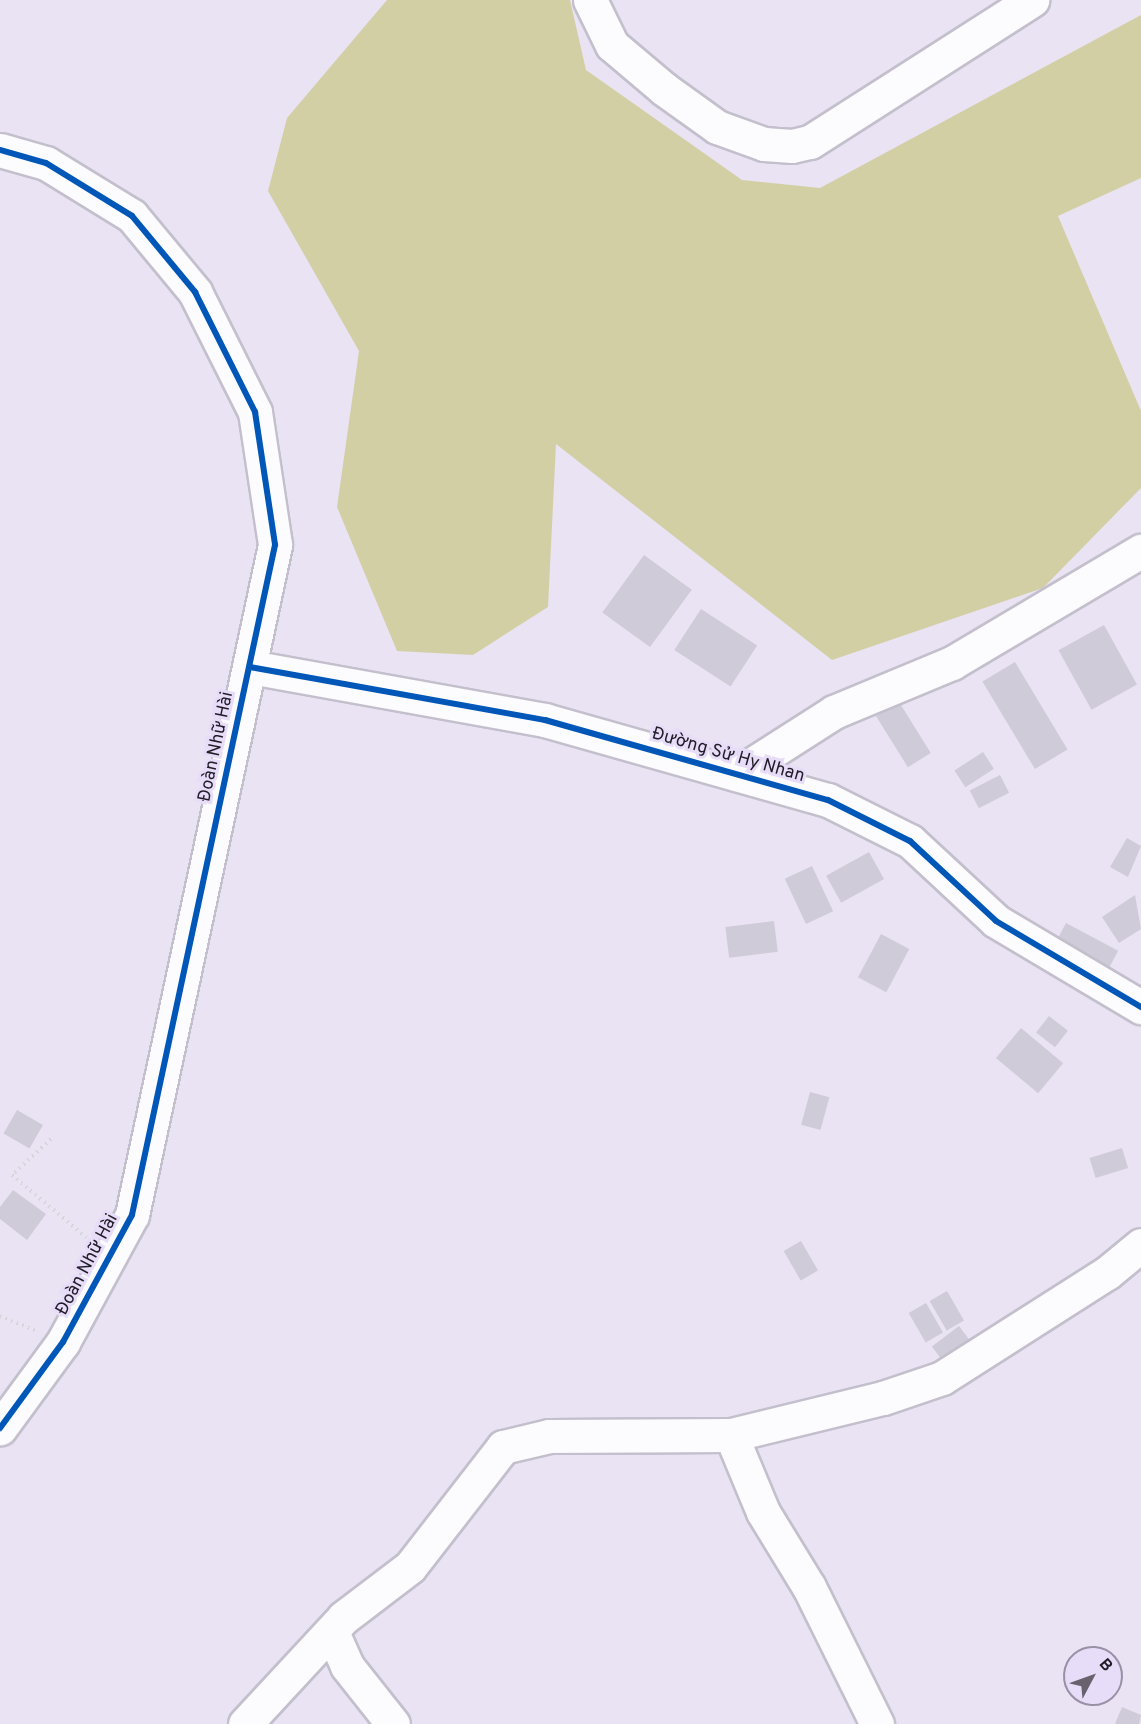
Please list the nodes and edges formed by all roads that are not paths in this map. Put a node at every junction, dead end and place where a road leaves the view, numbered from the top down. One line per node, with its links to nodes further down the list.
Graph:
1 (590, 0): 2 (street)
2 (1032, 0)
3 (0, 150): 5 (street, Đoàn Nhữ Hài)
4 (1141, 551): 6 (street)
5 (250, 667): 6 (street, Đường Sử Hy Nhan); 9 (street, Đoàn Nhữ Hài)
6 (737, 774): 7 (street, Đường Sử Hy Nhan)
7 (1138, 995)
8 (1141, 1245): 10 (street)
9 (0, 1428)
10 (731, 1435): 11 (street); 14 (street)
11 (332, 1632): 12 (street); 13 (street)
12 (245, 1724)
13 (393, 1724)
14 (877, 1724)

